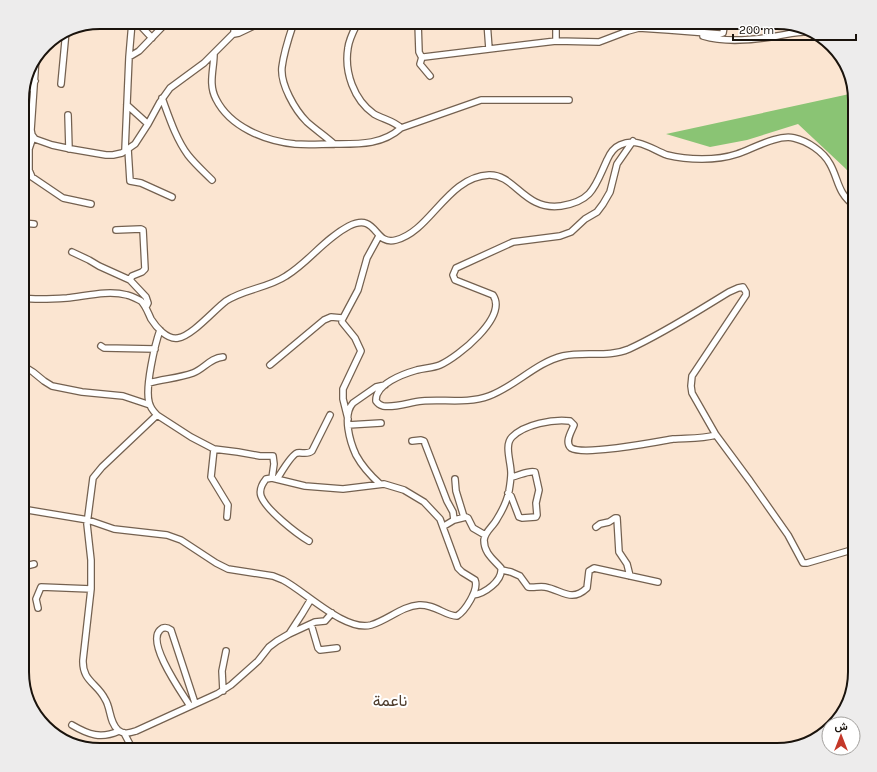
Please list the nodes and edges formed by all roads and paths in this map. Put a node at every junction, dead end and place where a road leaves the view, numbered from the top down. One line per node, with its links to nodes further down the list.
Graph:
1 (131, 29): 22 (street)
2 (144, 29): 17 (street)
3 (160, 29): 17 (street)
4 (237, 29): 16 (street)
5 (247, 29): 16 (street)
6 (291, 29): 37 (street)
7 (355, 29): 34 (street)
8 (418, 29): 23 (street)
9 (488, 29): 20 (street)
10 (556, 29): 19 (street)
11 (636, 29): 19 (street)
12 (652, 29): 14 (street)
13 (724, 29): 14 (street)
14 (693, 32): 15 (street)
15 (798, 32)
16 (234, 33): 21 (street)
17 (152, 38): 22 (street)
18 (65, 39): 27 (street)
19 (556, 41): 20 (street)
20 (489, 49): 23 (street)
21 (214, 54): 29 (street); 37 (street)
22 (129, 57): 31 (street)
23 (422, 57): 25 (street)
24 (35, 70): 26 (street)
25 (430, 76)
26 (35, 81): 28 (street); 35 (street)
27 (61, 84)
28 (30, 87)
29 (162, 98): 33 (street); 40 (street)
30 (569, 100): 34 (street)
31 (127, 104): 33 (street); 39 (street)
32 (68, 115): 38 (street)
33 (148, 124): 39 (street)
34 (401, 128): 37 (street)
35 (33, 137): 38 (street); 43 (street)
36 (633, 142): 42 (street); 47 (street); 60 (street)
37 (334, 144)
38 (69, 149): 39 (street)
39 (127, 150): 41 (street)
40 (212, 180)
41 (172, 197)
42 (848, 200)
43 (91, 204)
44 (29, 224): 45 (street)
45 (34, 224)
46 (116, 230): 49 (street)
47 (379, 236): 52 (street); 53 (street)
48 (72, 252): 49 (street)
49 (130, 280): 51 (street)
50 (29, 298): 51 (street)
51 (146, 307): 53 (street)
52 (342, 318): 57 (street); 64 (street)
53 (160, 330): 55 (street)
54 (101, 346): 55 (street)
55 (155, 348): 59 (street)
56 (224, 357): 59 (street)
57 (270, 365)
58 (29, 369): 61 (street)
59 (149, 383): 61 (street)
60 (386, 385): 64 (street); 66 (street)
61 (150, 405): 62 (street)
62 (157, 415): 68 (street); 77 (street)
63 (330, 415): 70 (street)
64 (348, 422): 65 (street); 72 (street)
65 (381, 423)
66 (716, 435): 69 (street); 83 (street)
67 (412, 441): 78 (street)
68 (214, 449): 70 (street); 75 (street)
69 (511, 477): 73 (street); 73 (street)
70 (275, 478): 72 (street); 82 (street)
71 (455, 479): 76 (street)
72 (380, 484): 79 (street)
73 (508, 493): 81 (street)
74 (29, 510): 77 (street)
75 (227, 517)
76 (464, 517): 78 (street); 81 (street)
77 (88, 520): 89 (street); 91 (street)
78 (454, 520): 79 (street)
79 (444, 526): 90 (street)
80 (596, 527): 87 (street)
81 (485, 535): 86 (street)
82 (309, 541)
83 (848, 551)
84 (34, 564): 85 (street)
85 (29, 565)
86 (502, 570): 87 (street); 90 (street)
87 (630, 576): 88 (street)
88 (658, 582)
89 (91, 589): 92 (street); 101 (street)
90 (473, 595): 93 (street)
91 (310, 599): 93 (street); 95 (street)
92 (38, 608)
93 (332, 613): 94 (street)
94 (311, 624): 95 (street); 96 (street)
95 (289, 634): 98 (street)
96 (337, 648)
97 (226, 651): 98 (street)
98 (223, 691): 99 (street)
99 (192, 705): 99 (street); 101 (street)
100 (72, 725): 101 (street)
101 (122, 732): 102 (street)
102 (129, 743)

